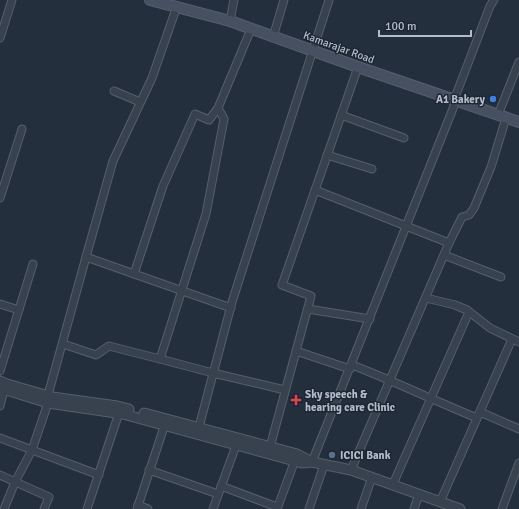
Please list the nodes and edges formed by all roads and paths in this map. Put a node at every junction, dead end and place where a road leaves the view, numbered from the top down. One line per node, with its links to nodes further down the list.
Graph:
1 (12, 0): 9 (street)
2 (150, 0): 7 (main road, Kamarajar Road)
3 (234, 0): 8 (street)
4 (284, 0): 11 (street)
5 (329, 0): 13 (street)
6 (494, 0): 17 (street)
7 (177, 6): 8 (main road, Kamarajar Road); 18 (street)
8 (230, 21): 10 (main road, Kamarajar Road)
9 (2, 26): 12 (street)
10 (251, 29): 11 (main road, Kamarajar Road); 19 (street)
11 (273, 37): 13 (main road, Kamarajar Road)
12 (0, 38)
13 (313, 50): 15 (main road, Kamarajar Road); 39 (street)
14 (519, 62): 21 (street)
15 (358, 67): 17 (main road, Kamarajar Road); 20 (street)
16 (114, 91): 18 (street)
17 (455, 101): 21 (main road, Kamarajar Road); 29 (street)
18 (140, 102): 32 (street)
19 (218, 108): 34 (street); 36 (street)
20 (341, 115): 24 (street); 25 (street)
21 (502, 117): 22 (main road, Kamarajar Road); 30 (street)
22 (519, 122)
23 (22, 129): 28 (street)
24 (404, 138)
25 (327, 155): 26 (street); 27 (street)
26 (372, 169)
27 (315, 190): 29 (street); 40 (street)
28 (0, 198)
29 (407, 226): 30 (street); 43 (street)
30 (449, 243): 31 (street)
31 (444, 255): 35 (street); 37 (street)
32 (86, 257): 34 (street); 45 (street)
33 (33, 264): 41 (street)
34 (134, 274): 36 (street)
35 (501, 277)
36 (182, 291): 39 (street); 47 (street)
37 (426, 298): 42 (street); 51 (street)
38 (0, 304): 41 (street)
39 (231, 308): 50 (street)
40 (308, 309): 43 (street); 46 (street)
41 (19, 310): 49 (street)
42 (469, 312): 44 (street); 56 (street)
43 (370, 319): 48 (street)
44 (516, 340): 59 (street)
45 (63, 344): 47 (street); 55 (street)
46 (296, 351): 48 (street); 54 (street)
47 (160, 359): 50 (street)
48 (351, 367): 51 (street); 68 (street)
49 (0, 371)
50 (213, 373): 54 (street); 61 (street)
51 (390, 380): 56 (street); 72 (street)
52 (0, 381): 55 (street)
53 (2, 389): 55 (street); 57 (street)
54 (285, 390): 65 (street)
55 (48, 399): 58 (street); 61 (street); 66 (street)
56 (431, 399): 59 (street); 77 (street)
57 (0, 406)
58 (119, 413): 60 (street); 73 (street)
59 (478, 415): 62 (street); 81 (street)
60 (165, 424): 64 (street); 71 (street)
61 (199, 427): 64 (street)
62 (519, 429)
63 (0, 438): 66 (street)
64 (238, 442): 65 (street); 67 (street); 78 (street)
65 (270, 447): 68 (street)
66 (32, 450): 73 (street); 76 (street)
67 (295, 460): 68 (street); 83 (street)
68 (312, 462): 70 (street)
69 (519, 463): 93 (street)
70 (324, 465): 72 (street); 89 (street)
71 (150, 470): 79 (street); 82 (street)
72 (351, 470): 75 (street)
73 (99, 475): 86 (street)
74 (0, 476): 76 (street)
75 (372, 477): 77 (street); 90 (street)
76 (15, 482): 84 (street); 85 (street)
77 (394, 484): 80 (street)
78 (221, 486): 79 (street); 83 (street)
79 (218, 494): 88 (street)
80 (420, 494): 81 (street); 91 (street)
81 (440, 502): 92 (street)
82 (137, 507): 87 (street)
83 (277, 508)
84 (4, 509)
85 (44, 509)
86 (87, 509)
87 (148, 509)
88 (212, 509)
89 (309, 509)
90 (361, 509)
91 (414, 509)
92 (460, 509)
93 (502, 509)

